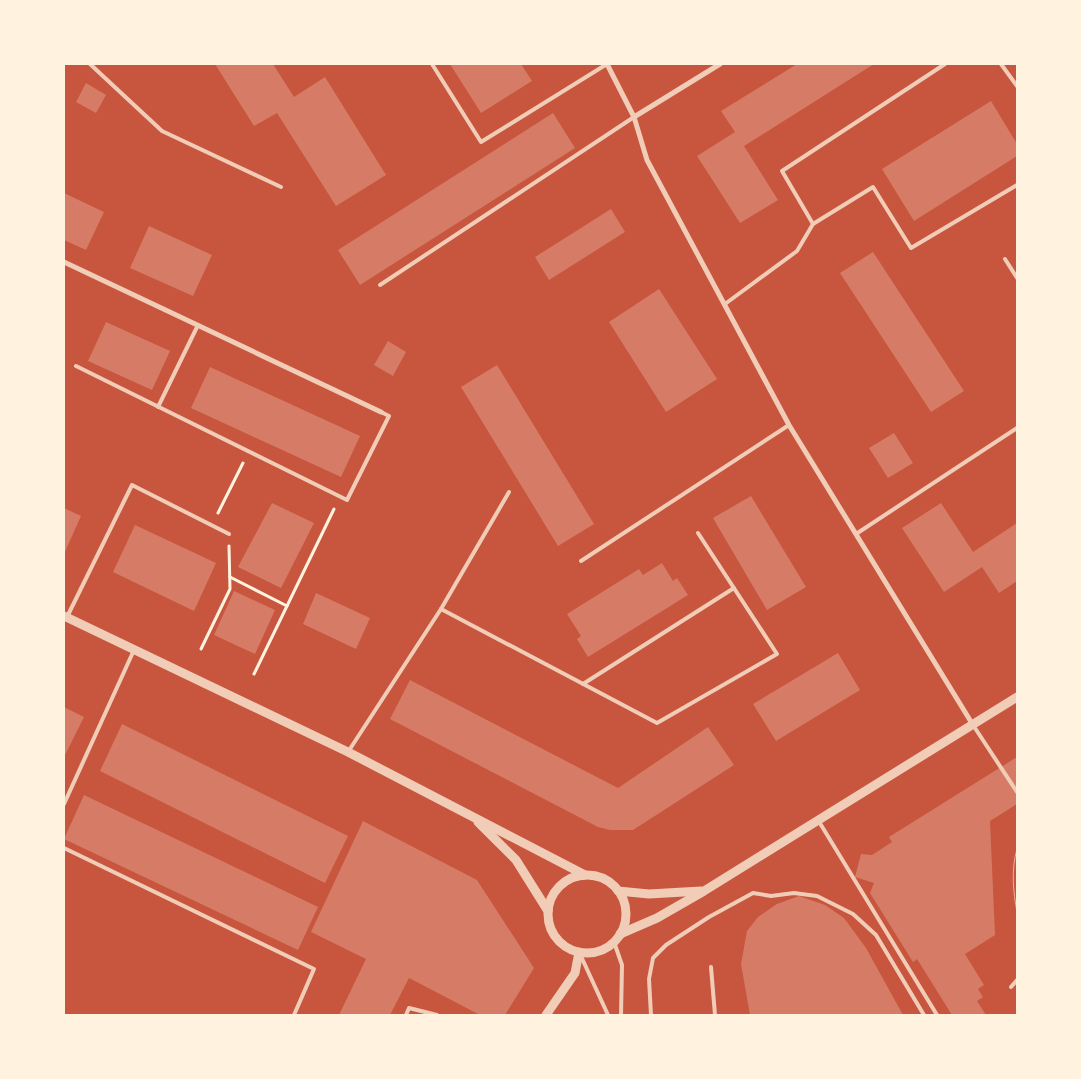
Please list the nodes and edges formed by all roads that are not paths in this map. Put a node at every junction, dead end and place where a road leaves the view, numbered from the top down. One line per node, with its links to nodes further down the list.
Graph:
1 (90, 64): 10 (lane)
2 (432, 64): 3 (lane)
3 (607, 64): 8 (street)
4 (720, 64): 8 (street)
5 (944, 64): 11 (lane)
6 (1001, 64): 7 (lane)
7 (1017, 86)
8 (634, 117): 15 (lane); 16 (street)
9 (1017, 185): 11 (lane)
10 (281, 187)
11 (813, 224): 16 (lane)
12 (1005, 258): 14 (lane)
13 (64, 262): 17 (street)
14 (1017, 278)
15 (380, 285)
16 (726, 304): 21 (street)
17 (198, 325): 19 (lane); 20 (street)
18 (76, 366): 19 (lane)
19 (158, 407): 20 (lane)
20 (381, 412)
21 (789, 425): 26 (street); 27 (lane)
22 (1017, 428): 26 (lane)
23 (509, 492): 29 (lane)
24 (698, 533): 28 (lane)
25 (229, 534): 30 (lane)
26 (856, 534): 34 (street)
27 (581, 561)
28 (734, 588): 32 (lane); 32 (lane)
29 (441, 609): 32 (lane); 35 (lane)
30 (65, 616): 31 (street)
31 (134, 650): 35 (street); 37 (lane)
32 (583, 684)
33 (1017, 697): 34 (street)
34 (973, 725): 36 (lane); 39 (street)
35 (348, 752): 38 (street)
36 (1017, 792)
37 (64, 804)
38 (469, 814): 41 (street); 44 (street)
39 (818, 820): 42 (street); 60 (lane)
40 (64, 848): 52 (lane)
41 (585, 875): 43 (street); 44 (street)
42 (704, 890): 43 (street); 45 (street)
43 (618, 891): 45 (street)
44 (548, 911): 47 (street)
45 (620, 934): 46 (street)
46 (614, 942): 47 (street); 56 (lane)
47 (579, 952): 51 (street); 55 (lane)
48 (711, 967): 58 (lane)
49 (1017, 980): 50 (lane)
50 (1011, 987)
51 (550, 1013)
52 (294, 1015)
53 (406, 1015): 54 (lane)
54 (437, 1015)
55 (608, 1015)
56 (621, 1015)
57 (651, 1015): 59 (lane)
58 (715, 1015)
59 (924, 1015)
60 (937, 1015)

